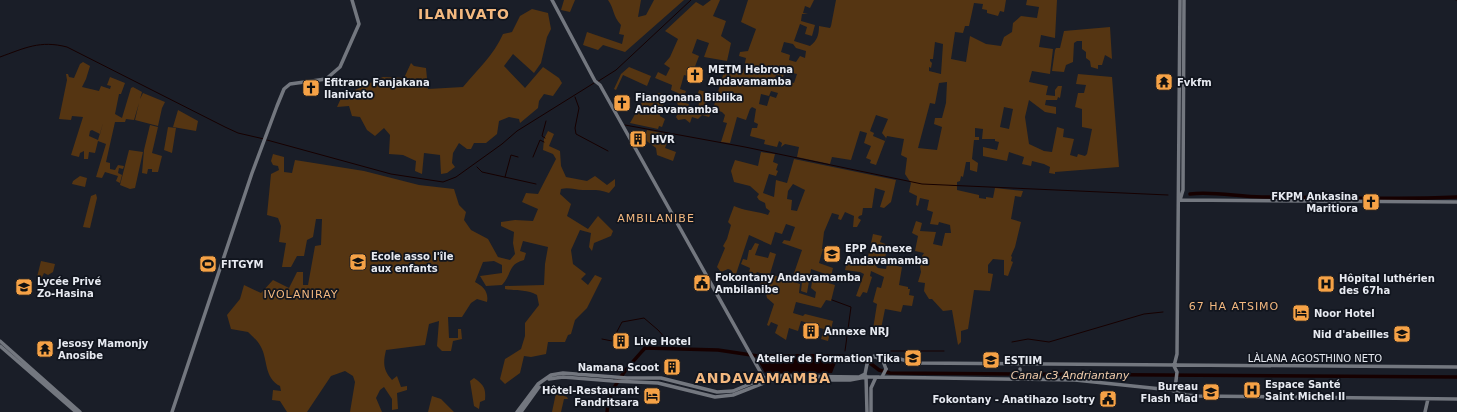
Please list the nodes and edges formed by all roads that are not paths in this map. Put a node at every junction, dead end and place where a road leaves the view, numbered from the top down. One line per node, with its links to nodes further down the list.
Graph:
1 (352, 0): 24 (main road)
2 (552, 0): 18 (main road)
3 (1180, 0): 5 (main road)
4 (1184, 0): 5 (main road)
5 (1181, 95): 6 (main road)
6 (1179, 202): 7 (main road); 13 (main road)
7 (1457, 202)
8 (0, 341): 23 (main road)
9 (0, 346): 22 (main road)
10 (873, 356): 11 (main road); 12 (main road, LÀLANA AGOSTHINO NETO); 16 (main road, bridge)
11 (866, 365): 15 (main road); 18 (main road)
12 (1016, 365): 13 (main road, LÀLANA AGOSTHINO NETO); 17 (main road, bridge)
13 (1176, 367): 14 (main road, LÀLANA AGOSTHINO NETO); 19 (main road)
14 (1457, 367)
15 (866, 376): 16 (main road); 18 (main road); 27 (main road)
16 (876, 377): 17 (main road); 28 (main road)
17 (1018, 379): 19 (main road)
18 (765, 380): 25 (main road); 26 (main road)
19 (1174, 390): 20 (main road)
20 (1428, 398): 21 (main road); 29 (main road)
21 (1457, 399)
22 (76, 412)
23 (80, 412)
24 (172, 412)
25 (517, 412)
26 (521, 412)
27 (867, 412)
28 (871, 412)
29 (1426, 412)

